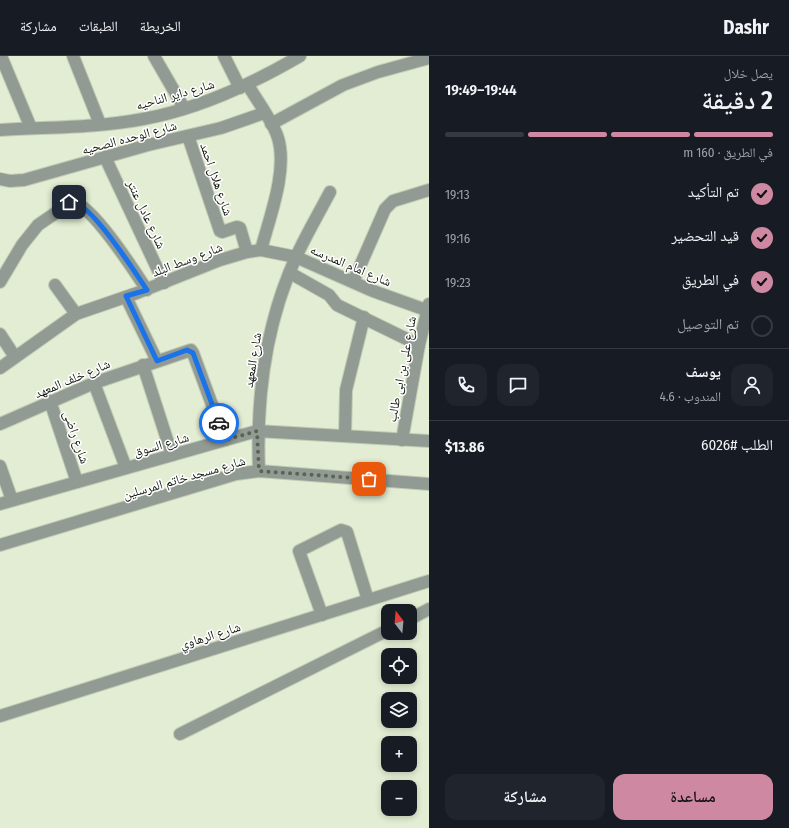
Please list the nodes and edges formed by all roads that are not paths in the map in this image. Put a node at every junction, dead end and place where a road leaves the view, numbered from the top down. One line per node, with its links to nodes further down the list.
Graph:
1 (1, 56): 12 (street)
2 (73, 56): 10 (street)
3 (154, 56): 8 (street)
4 (224, 56): 7 (street)
5 (300, 56): 7 (street, شارع داير الناحيه)
6 (429, 58): 11 (street)
7 (244, 86): 8 (street, شارع داير الناحيه); 9 (street)
8 (184, 108): 10 (street, شارع داير الناحيه)
9 (264, 113): 11 (street); 14 (street, شارع الوحده الصحيه)
10 (100, 124): 12 (street, شارع داير الناحيه)
11 (271, 124): 19 (street)
12 (31, 128): 13 (street, شارع داير الناحيه)
13 (0, 130)
14 (188, 136): 15 (street, شارع الوحده الصحيه); 20 (street, شارع هلال احمد)
15 (105, 157): 16 (street, شارع الوحده الصحيه); 25 (street, شارع عادل عنتر)
16 (0, 179)
17 (429, 190): 24 (street)
18 (330, 192): 21 (street, شارع المعهد)
19 (261, 250): 20 (street, شارع وسط البلد); 21 (street, شارع امام المدرسه)
20 (247, 252): 25 (street, شارع وسط البلد)
21 (296, 257): 22 (street, شارع المعهد); 24 (street, شارع امام المدرسه)
22 (290, 273): 31 (street); 41 (street, شارع المعهد)
23 (1, 279): 27 (street)
24 (353, 282): 29 (street, شارع امام المدرسه)
25 (164, 283): 27 (street, شارع وسط البلد)
26 (54, 285): 30 (street)
27 (147, 290): 28 (street, شارع وسط البلد)
28 (126, 296): 30 (street, شارع وسط البلد); 35 (street)
29 (428, 308): 33 (street, شارع على بن ابى طالب)
30 (76, 314): 34 (street, شارع وسط البلد)
31 (364, 317): 33 (street); 42 (street)
32 (0, 334): 34 (street)
33 (419, 345): 44 (street, شارع على بن ابى طالب)
34 (15, 357): 37 (street, شارع وسط البلد)
35 (157, 361): 36 (street, شارع خلف المعهد); 43 (street, شارع خلف المعهد)
36 (143, 365): 38 (street, شارع خلف المعهد); 46 (street)
37 (0, 368)
38 (94, 382): 39 (street, شارع خلف المعهد); 48 (street)
39 (50, 401): 40 (street, شارع خلف المعهد); 50 (street, شارع راضى)
40 (0, 424)
41 (257, 431): 42 (street, شارع السوق); 43 (street, شارع السوق); 49 (street, شارع المعهد)
42 (346, 436): 44 (street, شارع السوق)
43 (225, 440): 46 (street, شارع السوق)
44 (402, 440): 45 (street, شارع السوق)
45 (429, 441)
46 (172, 455): 48 (street, شارع السوق)
47 (0, 466): 52 (street)
48 (126, 468): 50 (street, شارع السوق)
49 (259, 471): 51 (street, شارع مسجد خاتم المرسلين); 54 (street, شارع مسجد خاتم المرسلين)
50 (77, 482): 52 (street, شارع السوق)
51 (429, 484)
52 (12, 500): 53 (street, شارع السوق)
53 (0, 504)
54 (0, 545)
55 (429, 581): 56 (street, شارع الرهاوي)
56 (368, 600): 58 (street, شارع الرهاوي); 58 (street)
57 (429, 609): 59 (street)
58 (322, 615): 61 (street, شارع الرهاوي)
59 (417, 615)
60 (381, 634): 62 (street)
61 (0, 716)
62 (180, 734)

